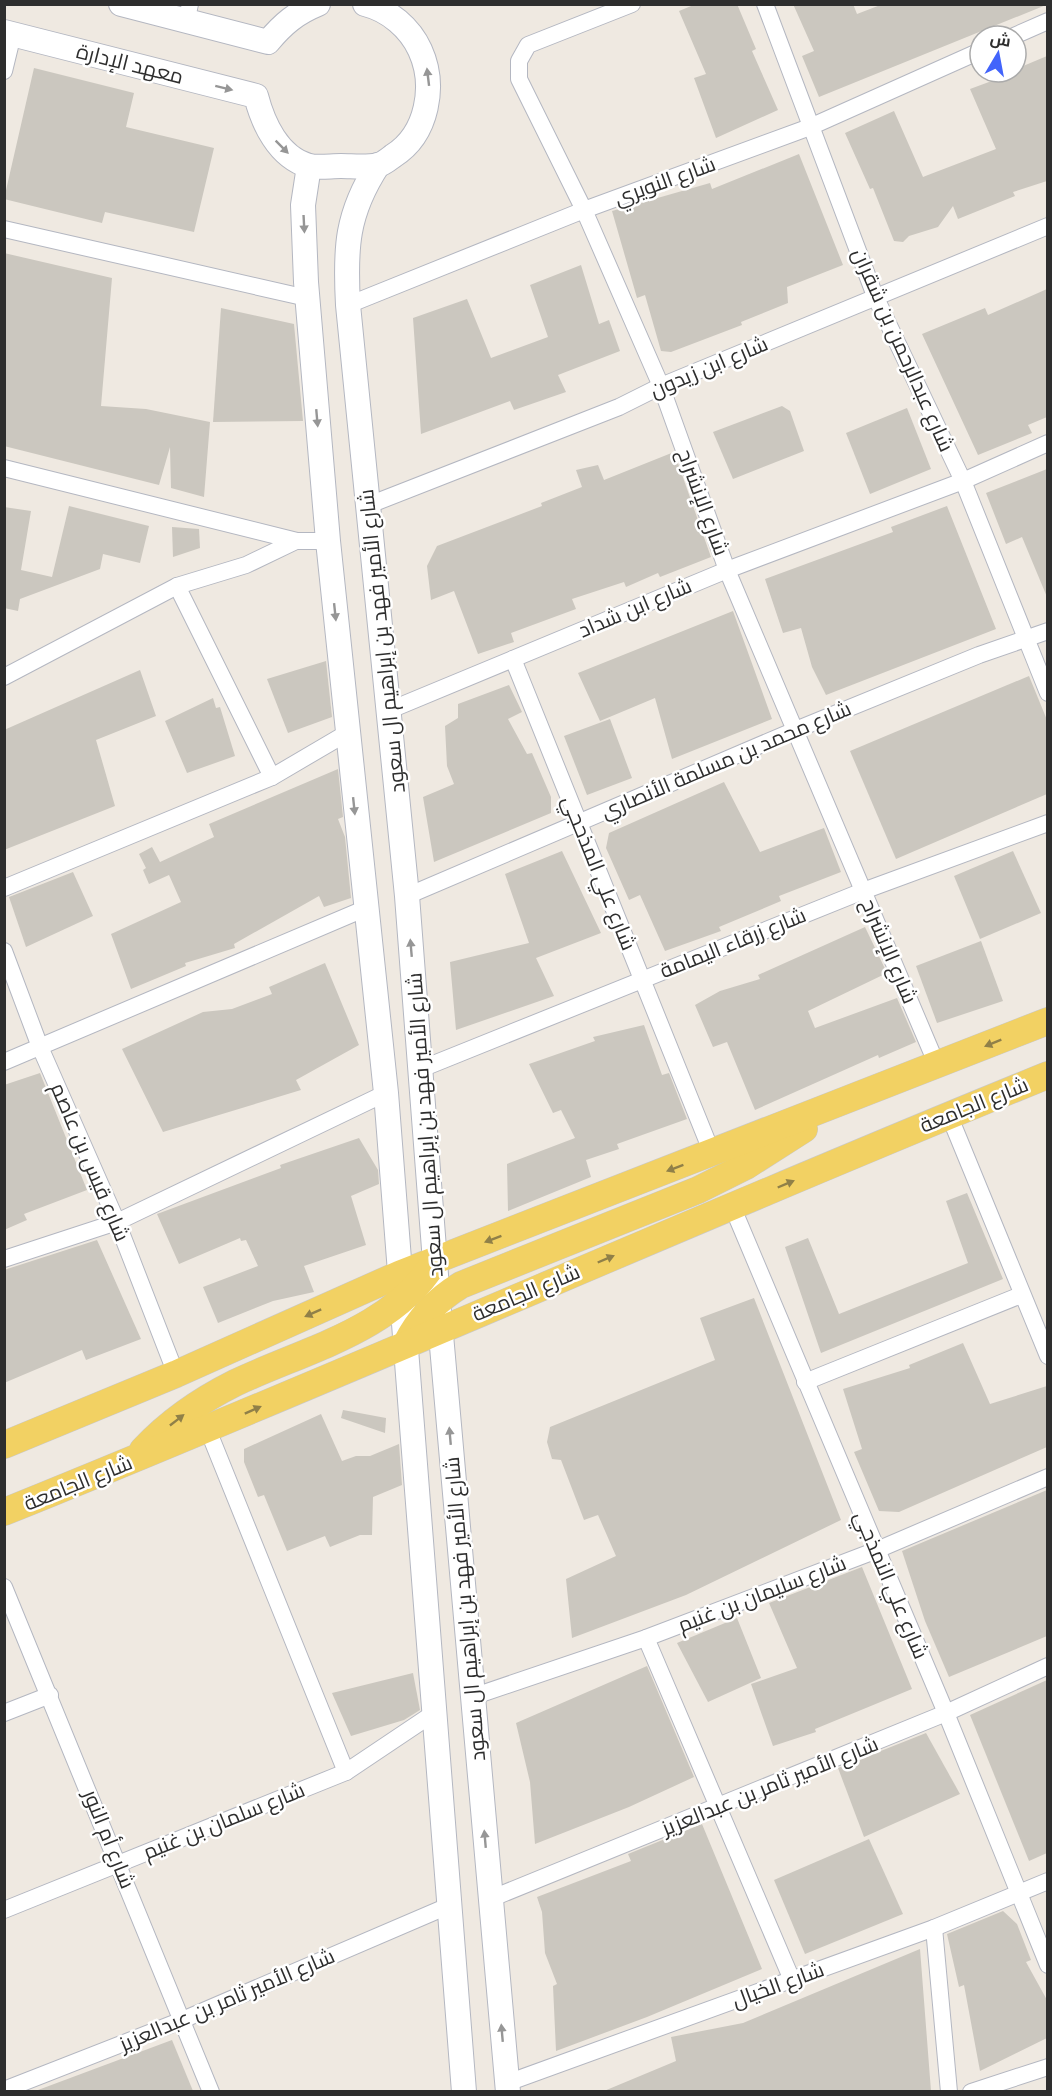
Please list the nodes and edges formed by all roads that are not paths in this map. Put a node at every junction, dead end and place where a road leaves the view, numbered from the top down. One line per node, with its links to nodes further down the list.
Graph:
1 (121, 4): 6 (main road)
2 (318, 4): 6 (main road)
3 (365, 4): 7 (main road, شارع الأمير فهد بن إبراهيم ال سعود)
4 (632, 4): 16 (street, شارع الإنشراح)
5 (765, 4): 13 (street, شارع عبدالرحمن بن شقران)
6 (188, 14)
7 (402, 15): 14 (main road, شارع الأمير فهد بن إبراهيم ال سعود, one-way to 7)
8 (1047, 21): 9 (street)
9 (1028, 30)
10 (9, 33): 12 (street); 15 (main road, معهد الإدارة, one-way to 15)
11 (968, 56): 13 (street, شارع النويري)
12 (4, 71)
13 (810, 127): 16 (street, شارع النويري); 19 (street, شارع عبدالرحمن بن شقران)
14 (378, 165): 15 (main road); 21 (main road, شارع الأمير فهد بن إبراهيم ال سعود)
15 (309, 166): 20 (main road, شارع الأمير فهد بن إبراهيم ال سعود, one-way to 20)
16 (584, 210): 21 (street, شارع النويري); 22 (street, شارع الإنشراح)
17 (1047, 225): 19 (street, شارع ابن زيدون)
18 (4, 229): 20 (street)
19 (875, 296): 22 (street, شارع ابن زيدون); 25 (street, شارع عبدالرحمن بن شقران)
20 (307, 298): 28 (main road, شارع الأمير فهد بن إبراهيم ال سعود, one-way to 28)
21 (348, 305): 26 (main road, شارع الأمير فهد بن إبراهيم ال سعود)
22 (661, 386): 26 (street, شارع ابن زيدون); 29 (street, شارع الإنشراح)
23 (1047, 443): 25 (street, شارع ابن شداد)
24 (4, 468): 27 (street)
25 (963, 481): 29 (street, شارع ابن شداد); 32 (street, شارع عبدالرحمن بن شقران)
26 (369, 504): 36 (main road, شارع الأمير فهد بن إبراهيم ال سعود)
27 (297, 541): 28 (street); 30 (street)
28 (328, 541): 38 (main road, شارع الأمير فهد بن إبراهيم ال سعود, one-way to 38)
29 (727, 570): 33 (street, شارع ابن شداد); 37 (street, شارع الإنشراح)
30 (177, 586): 34 (street); 39 (street)
31 (1047, 632): 32 (street, شارع محمد بن مسلمة الأنصاري)
32 (1025, 641): 35 (street, شارع عبدالرحمن بن شقران); 37 (street, شارع محمد بن مسلمة الأنصاري)
33 (513, 659): 36 (street, شارع ابن شداد); 40 (street, شارع علي المذحجي)
34 (4, 677)
35 (1047, 693)
36 (390, 710): 44 (main road, شارع الأمير فهد بن إبراهيم ال سعود)
37 (793, 731): 40 (street, شارع محمد بن مسلمة الأنصاري); 43 (street, شارع الإنشراح)
38 (347, 734): 39 (street); 45 (main road, شارع الأمير فهد بن إبراهيم ال سعود, one-way to 45)
39 (272, 777): 42 (street)
40 (579, 822): 44 (street, شارع محمد بن مسلمة الأنصاري); 47 (street, شارع علي المذحجي)
41 (1047, 823): 43 (street, شارع زرقاء اليمامة)
42 (4, 888)
43 (863, 891): 47 (street, شارع زرقاء اليمامة); 51 (street, شارع الإنشراح)
44 (407, 896): 52 (main road, شارع الأمير فهد بن إبراهيم ال سعود, one-way to 44)
45 (364, 909): 49 (street); 54 (main road, شارع الأمير فهد بن إبراهيم ال سعود)
46 (4, 951): 49 (street, شارع قيس بن عاصم)
47 (642, 980): 52 (street, شارع زرقاء اليمامة); 57 (street, شارع علي المذحجي)
48 (1047, 1021): 51 (main road, one-way to 51)
49 (40, 1047): 50 (street); 59 (street, شارع قيس بن عاصم)
50 (4, 1062)
51 (937, 1065): 55 (main road)
52 (421, 1069): 61 (main road, شارع الأمير فهد بن إبراهيم ال سعود)
53 (1047, 1075): 56 (main road, شارع الجامعة)
54 (386, 1093): 59 (street); 62 (main road, شارع الأمير فهد بن إبراهيم ال سعود)
55 (833, 1106): 57 (main road); 64 (main road)
56 (949, 1115): 58 (main road, شارع الجامعة, one-way to 56); 63 (street)
57 (712, 1153): 61 (main road, one-way to 61)
58 (732, 1206): 66 (main road, شارع الجامعة, one-way to 58); 70 (street, شارع علي النمذجي)
59 (117, 1222): 60 (street); 69 (street, شارع قيس بن عاصم)
60 (4, 1258)
61 (435, 1261): 62 (main road); 64 (main road, شارع الأمير فهد بن إبراهيم ال سعود); 65 (main road)
62 (400, 1274): 65 (main road, شارع الأمير فهد بن إبراهيم ال سعود); 69 (main road, one-way to 69)
63 (1021, 1295): 68 (street); 70 (street)
64 (438, 1301): 66 (main road, شارع الأمير فهد بن إبراهيم ال سعود); 67 (main road)
65 (402, 1302): 67 (main road, شارع الأمير فهد بن إبراهيم ال سعود); 73 (main road, one-way to 65)
66 (440, 1329): 67 (main road, شارع الجامعة); 81 (main road, شارع الأمير فهد بن إبراهيم ال سعود, one-way to 66)
67 (406, 1344): 71 (main road, شارع الجامعة, one-way to 67); 83 (main road, شارع الأمير فهد بن إبراهيم ال سعود)
68 (1047, 1356)
69 (176, 1374): 72 (main road)
70 (805, 1382): 76 (street, شارع علي النمذجي)
71 (208, 1430): 73 (main road, شارع الجامعة); 85 (street)
72 (4, 1445)
73 (134, 1460): 75 (main road, شارع الجامعة)
74 (1047, 1477): 76 (street, شارع سليمان بن غنيم)
75 (4, 1512)
76 (877, 1550): 78 (street, شارع سليمان بن غنيم); 84 (street, شارع علي النمذجي)
77 (4, 1587): 80 (street, شارع أم النور)
78 (646, 1638): 81 (street, شارع سليمان بن غنيم); 86 (street)
79 (1047, 1666): 84 (street, شارع الأمير ثامر بن عبدالعزيز)
80 (50, 1695): 82 (street); 87 (street, شارع أم النور)
81 (472, 1697): 90 (main road, شارع الأمير فهد بن إبراهيم ال سعود, one-way to 81)
82 (4, 1713)
83 (434, 1713): 85 (street, شارع سلمان بن غنيم); 91 (main road, شارع الأمير فهد بن إبراهيم ال سعود)
84 (946, 1713): 86 (street, شارع الأمير ثامر بن عبدالعزيز); 89 (street, شارع علي النمذجي)
85 (346, 1772): 87 (street, شارع سلمان بن غنيم)
86 (720, 1807): 90 (street, شارع الأمير ثامر بن عبدالعزيز); 95 (street)
87 (119, 1864): 92 (street, شارع سلمان بن غنيم); 96 (street, شارع أم النور)
88 (1047, 1881): 89 (street, شارع الخيال)
89 (1017, 1893): 93 (street, شارع الخيال); 94 (street, شارع علي النمذجي)
90 (490, 1899): 98 (main road, شارع الأمير فهد بن إبراهيم ال سعود, one-way to 90)
91 (448, 1906): 96 (street, شارع الأمير ثامر بن عبدالعزيز); 101 (main road, شارع الأمير فهد بن إبراهيم ال سعود)
92 (4, 1910)
93 (934, 1928): 95 (street, شارع الخيال); 102 (street)
94 (1047, 1965)
95 (792, 1980): 98 (street, شارع الخيال)
96 (180, 2021): 99 (street, شارع الأمير ثامر بن عبدالعزيز); 100 (street, شارع أم النور)
97 (1047, 2067): 103 (street)
98 (507, 2087)
99 (4, 2090)
100 (211, 2091)
101 (464, 2091)
102 (949, 2091)
103 (971, 2091)

